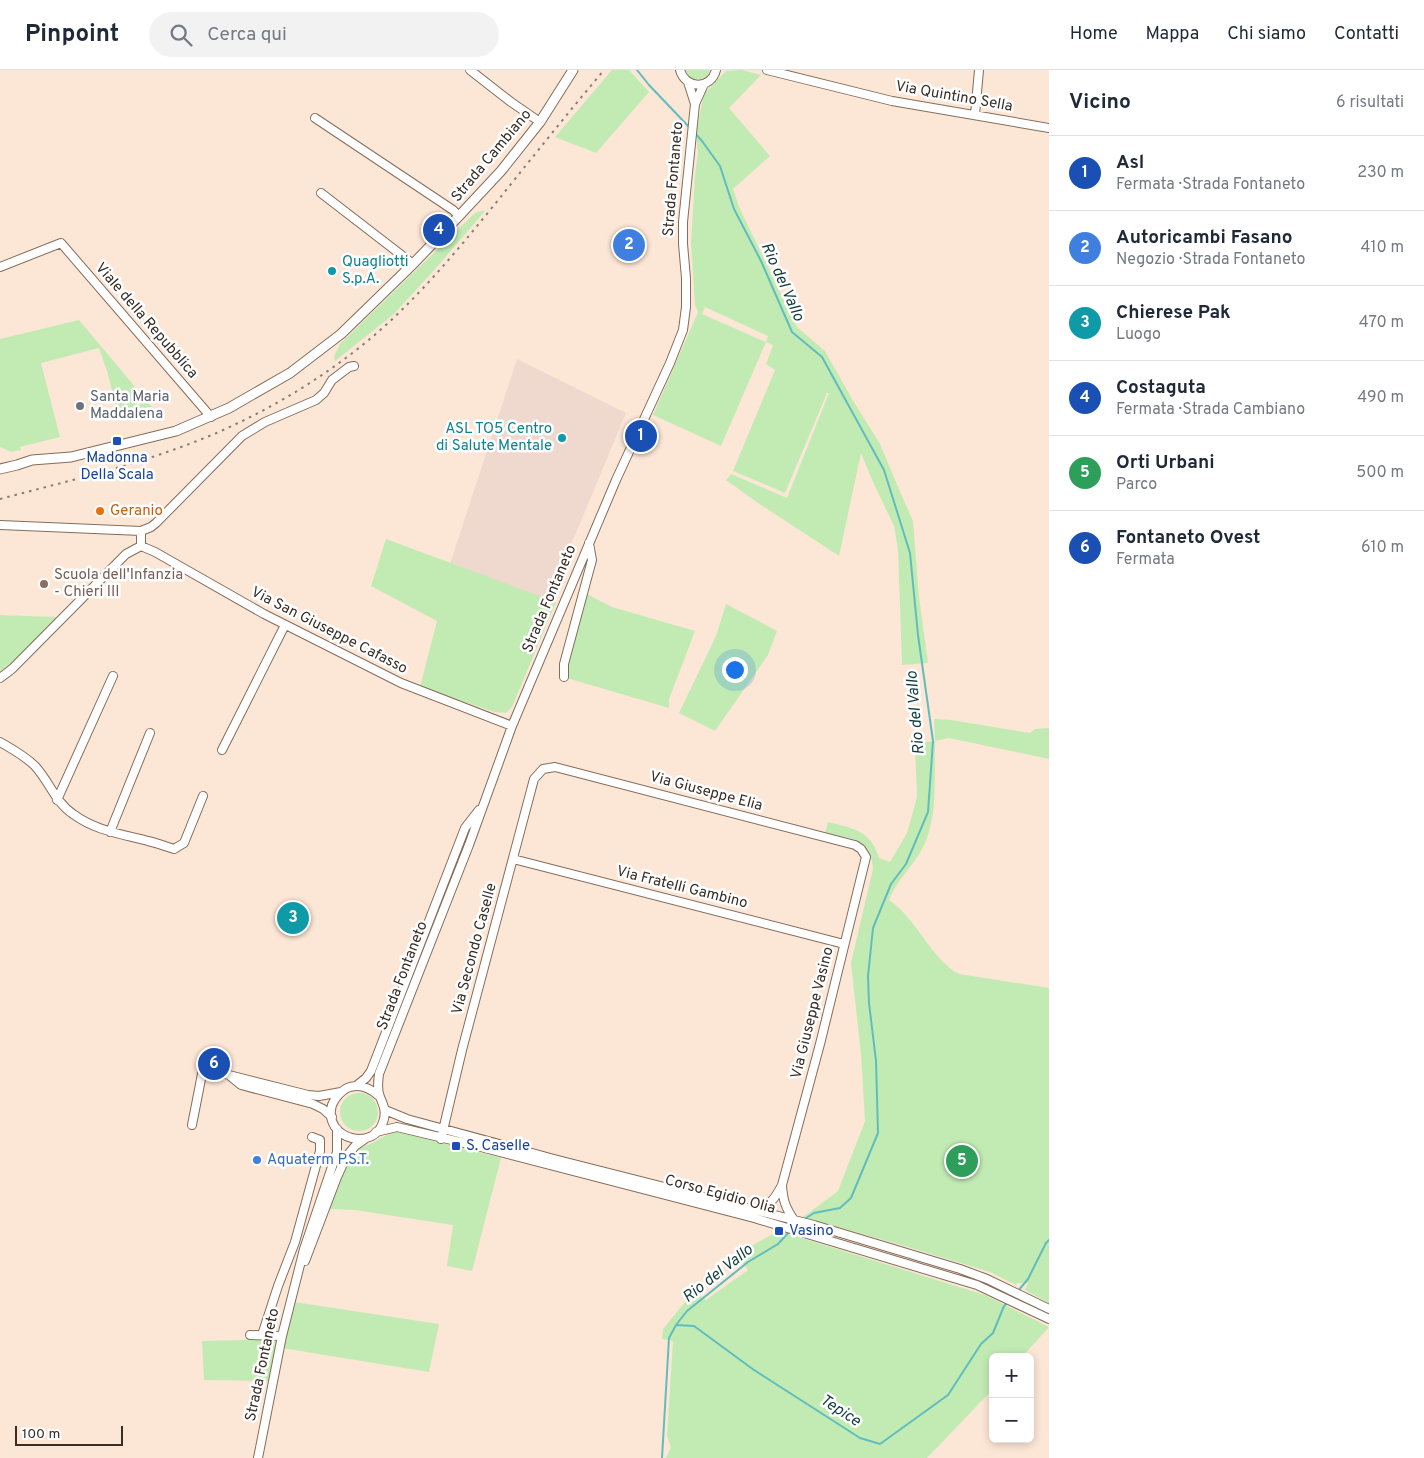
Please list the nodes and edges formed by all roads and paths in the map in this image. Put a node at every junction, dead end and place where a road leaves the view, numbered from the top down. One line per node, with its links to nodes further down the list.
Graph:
1 (470, 70): 13 (street)
2 (680, 70): 8 (street, Strada Fontaneto)
3 (767, 70): 7 (street, Via Quintino Sella)
4 (979, 70): 11 (street)
5 (571, 71): 13 (main road, Strada Cambiano)
6 (717, 71): 9 (street)
7 (786, 73): 11 (street, Via Quintino Sella)
8 (688, 82): 9 (street); 10 (street, Strada Fontaneto)
9 (704, 84): 10 (street, Strada Fontaneto)
10 (695, 104): 25 (street, Strada Fontaneto)
11 (974, 115): 14 (street, Via Quintino Sella)
12 (315, 118): 16 (street)
13 (540, 122): 16 (main road, Strada Cambiano)
14 (1049, 128)
15 (321, 193): 17 (street)
16 (458, 216): 17 (main road, Strada Cambiano)
17 (413, 264): 20 (main road, Strada Cambiano)
18 (0, 268): 20 (street, Viale della Repubblica)
19 (354, 366): 24 (street)
20 (210, 417): 21 (main road, Strada Cambiano)
21 (4, 468): 22 (main road, Strada Cambiano)
22 (0, 473)
23 (0, 525): 24 (street)
24 (141, 531): 26 (street)
25 (589, 543): 29 (street); 31 (street, Strada Fontaneto)
26 (141, 546): 27 (street, Via San Giuseppe Cafasso); 30 (street)
27 (285, 625): 31 (street, Via San Giuseppe Cafasso); 34 (street)
28 (113, 676): 37 (street)
29 (564, 677)
30 (0, 678)
31 (512, 726): 38 (street, Strada Fontaneto)
32 (150, 733): 39 (street)
33 (0, 742): 37 (street)
34 (222, 750)
35 (542, 769): 40 (street, Via Giuseppe Elia); 41 (street, Via Secondo Caselle)
36 (203, 796): 39 (street)
37 (57, 800): 39 (street)
38 (484, 804): 44 (street); 46 (street, Strada Fontaneto)
39 (110, 832)
40 (861, 849): 42 (street, Via Giuseppe Vasino)
41 (513, 859): 42 (street, Via Fratelli Gambino); 50 (street, Via Secondo Caselle)
42 (844, 944): 56 (street, Via Giuseppe Vasino)
43 (228, 1075): 45 (street); 48 (street); 49 (street)
44 (356, 1086): 45 (street); 46 (street)
45 (341, 1092): 48 (street)
46 (379, 1096): 47 (street, Strada Fontaneto)
47 (385, 1110): 50 (street, Corso Egidio Olia); 52 (street)
48 (332, 1117): 51 (street)
49 (192, 1124)
50 (444, 1128): 55 (street, Via Secondo Caselle); 57 (street, Corso Egidio Olia)
51 (337, 1129): 54 (street); 59 (street)
52 (376, 1132): 54 (street); 55 (street, Corso Egidio Olia)
53 (312, 1136): 63 (street)
54 (366, 1138): 59 (street)
55 (441, 1138): 61 (street, Corso Egidio Olia)
56 (782, 1185): 57 (street, Via Giuseppe Vasino); 58 (street, Via Giuseppe Vasino)
57 (756, 1210): 58 (street, Corso Egidio Olia)
58 (794, 1220): 60 (street, Corso Egidio Olia)
59 (297, 1278): 64 (street, Strada Fontaneto)
60 (1049, 1308)
61 (1049, 1319)
62 (250, 1335): 63 (street)
63 (262, 1336): 64 (street)
64 (282, 1336): 65 (street, Strada Fontaneto)
65 (258, 1458)

